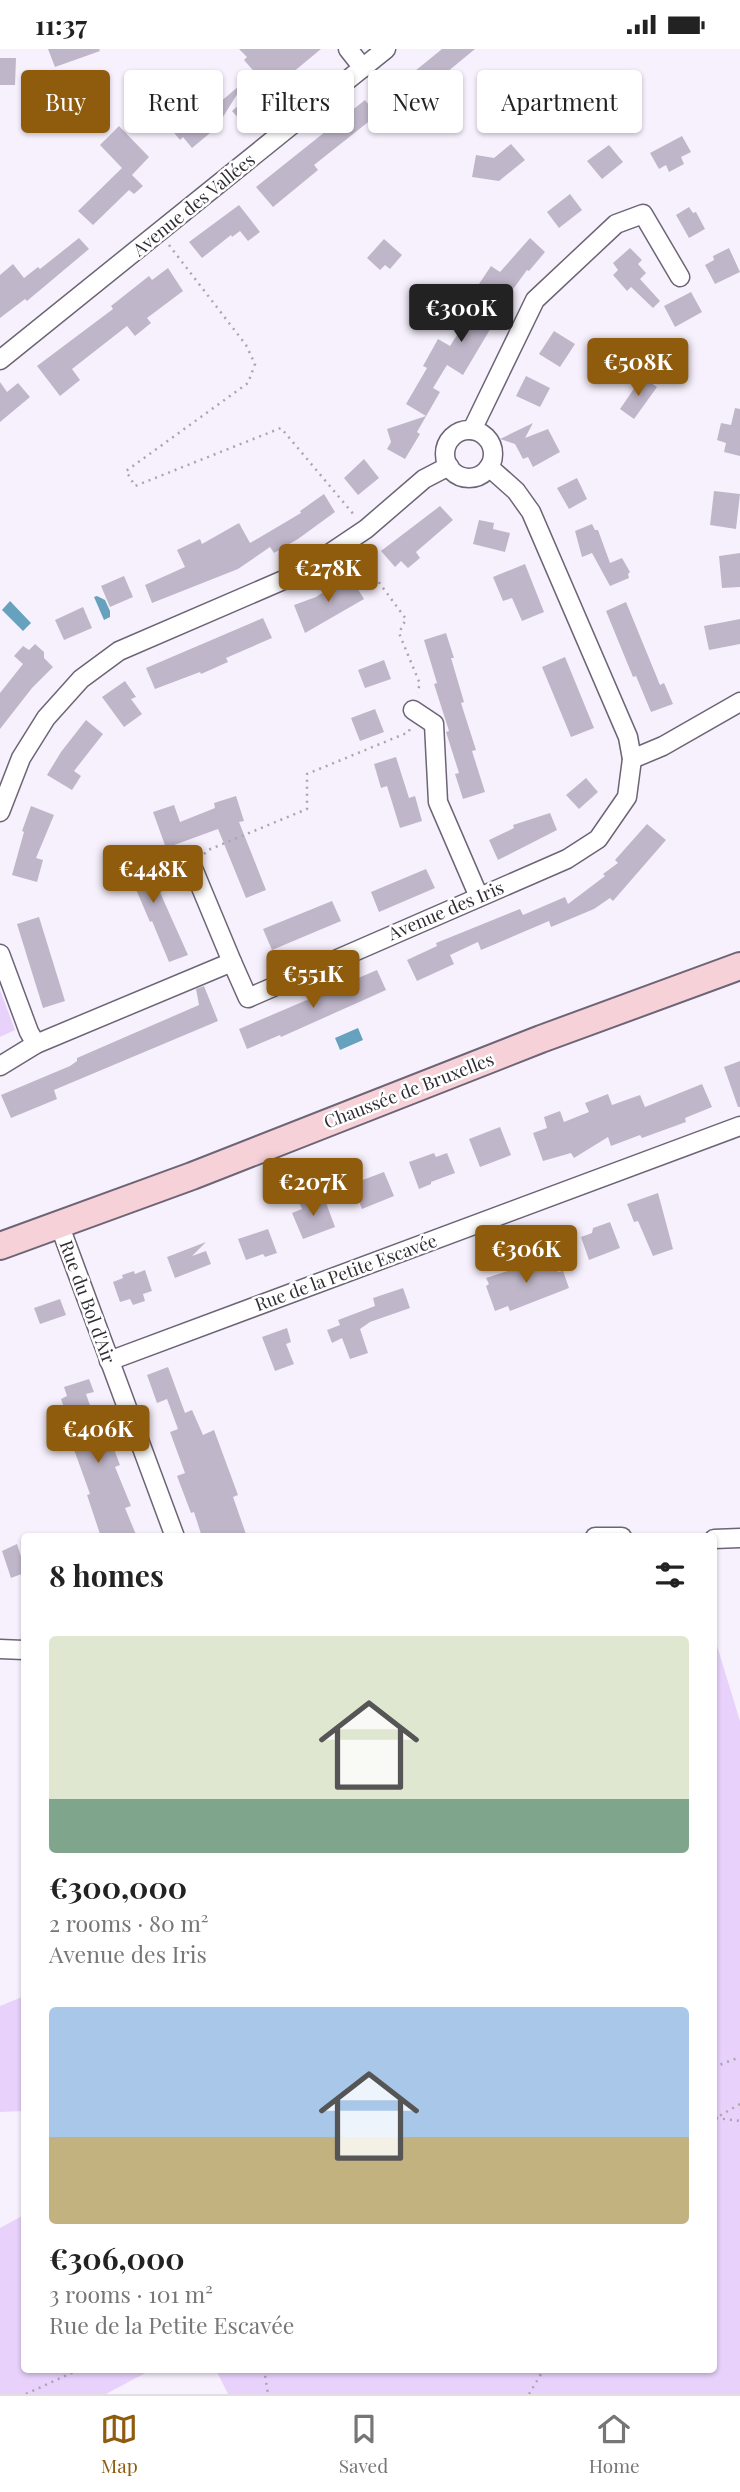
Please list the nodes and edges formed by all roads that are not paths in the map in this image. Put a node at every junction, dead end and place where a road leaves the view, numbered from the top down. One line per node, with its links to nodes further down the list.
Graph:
1 (348, 49): 3 (street)
2 (386, 49): 3 (street, Avenue des Vallées)
3 (363, 68): 5 (street, Avenue des Vallées)
4 (680, 277): 6 (street)
5 (0, 360)
6 (472, 430): 7 (street); 8 (street)
7 (449, 466): 8 (street); 12 (street)
8 (489, 467): 11 (street, Avenue des Iris)
9 (740, 702): 11 (street)
10 (413, 710): 14 (street)
11 (632, 759): 14 (street, Avenue des Iris)
12 (0, 812)
13 (191, 866): 16 (street)
14 (479, 897): 16 (street, Avenue des Iris)
15 (0, 954): 18 (street)
16 (232, 962): 18 (street)
17 (740, 966): 21 (main road, Chaussée de Bruxelles)
18 (36, 1044): 19 (street)
19 (0, 1066)
20 (740, 1126): 23 (street, Rue de la Petite Escavée)
21 (59, 1224): 22 (main road, Chaussée de Bruxelles); 23 (street, Rue du Bol d'Air)
22 (3, 1240)
23 (109, 1361): 24 (street, Rue du Bol d'Air)
24 (174, 1533)
25 (740, 1538): 26 (street)
26 (717, 1539)
27 (0, 1649): 28 (street)
28 (21, 1650)

